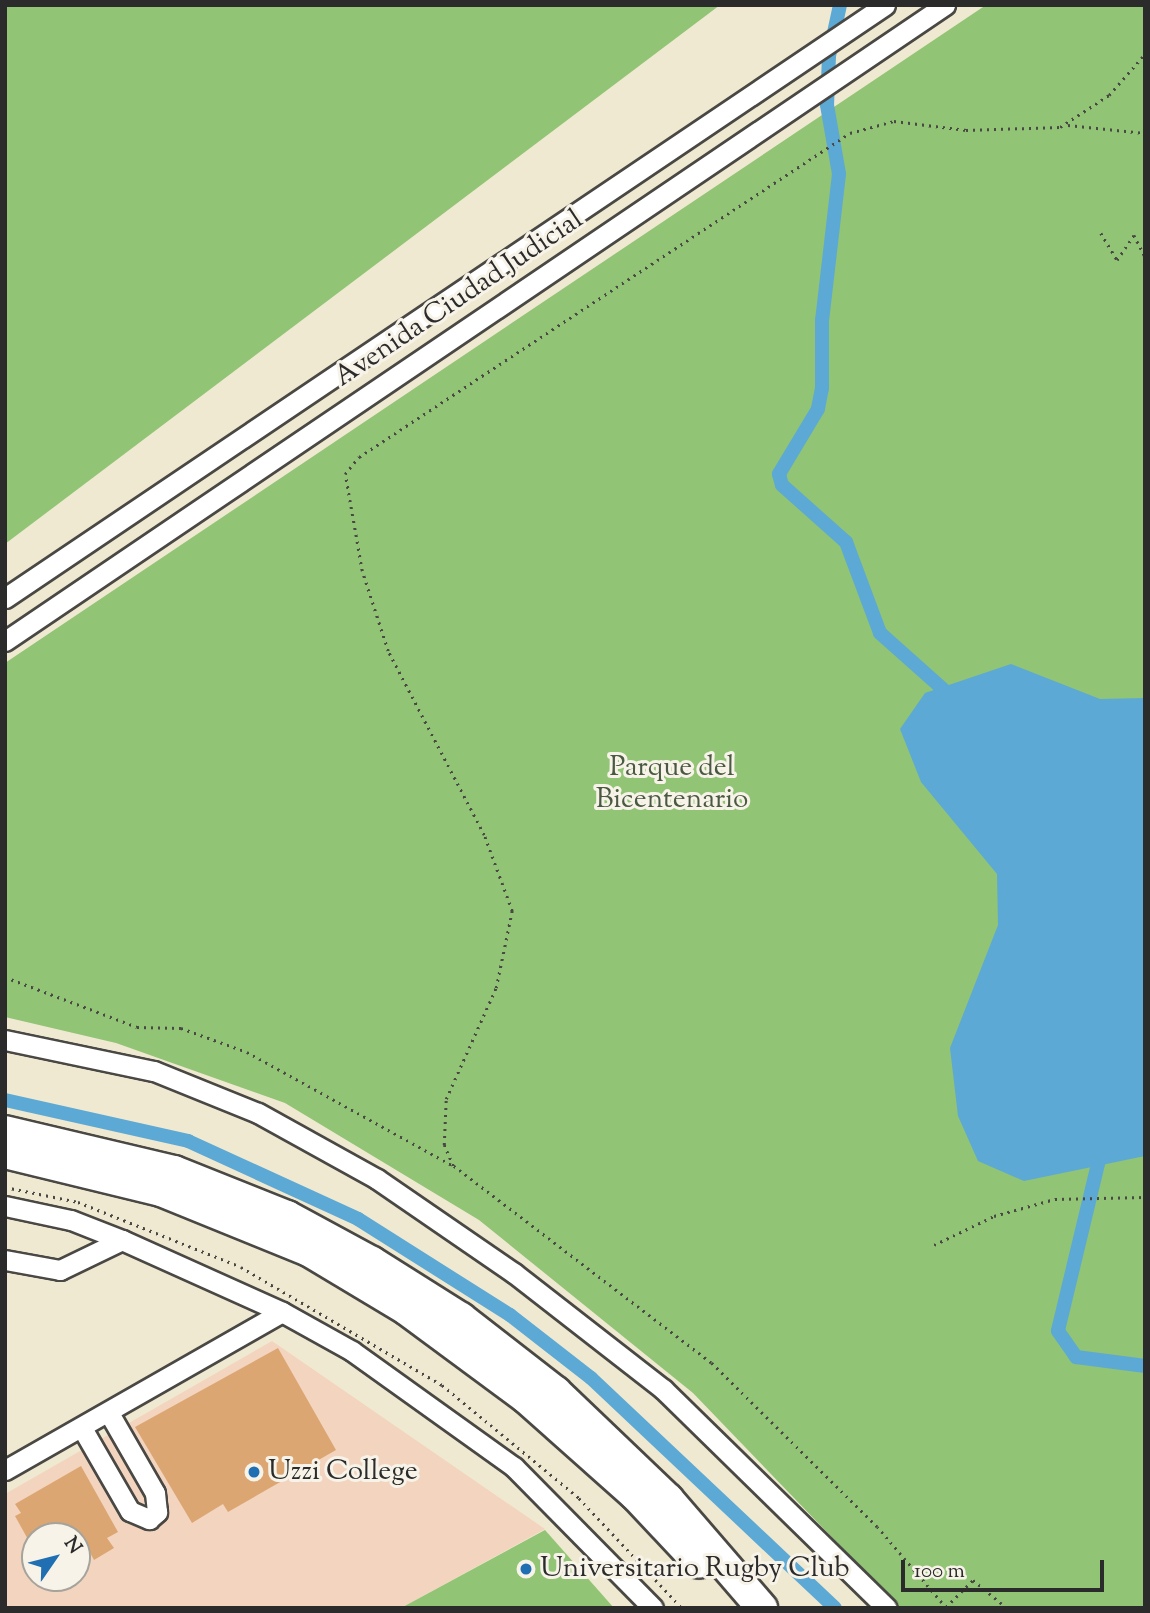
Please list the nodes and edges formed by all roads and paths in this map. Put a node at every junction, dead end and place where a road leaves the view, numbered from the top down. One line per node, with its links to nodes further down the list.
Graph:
1 (886, 5): 8 (street, Avenida Ciudad Judicial)
2 (945, 5): 9 (street, Avenida Ciudad Judicial)
3 (1145, 54): 4 (path)
4 (1065, 124): 5 (path); 14 (path)
5 (1145, 133)
6 (1101, 233): 7 (path)
7 (1145, 257)
8 (5, 598)
9 (5, 641)
10 (5, 977): 14 (path)
11 (5, 1040): 28 (street)
12 (5, 1131): 27 (highway)
13 (5, 1153): 26 (highway)
14 (453, 1166): 24 (path)
15 (1145, 1197): 18 (path)
16 (5, 1206): 17 (street)
17 (122, 1241): 19 (street); 20 (street)
18 (934, 1245)
19 (5, 1260)
20 (282, 1312): 21 (street); 25 (street)
21 (109, 1413): 22 (street); 22 (street)
22 (82, 1428): 23 (street)
23 (5, 1470)
24 (946, 1607): 29 (path)
25 (653, 1608)
26 (737, 1608)
27 (762, 1608)
28 (887, 1608)
29 (1007, 1608)

